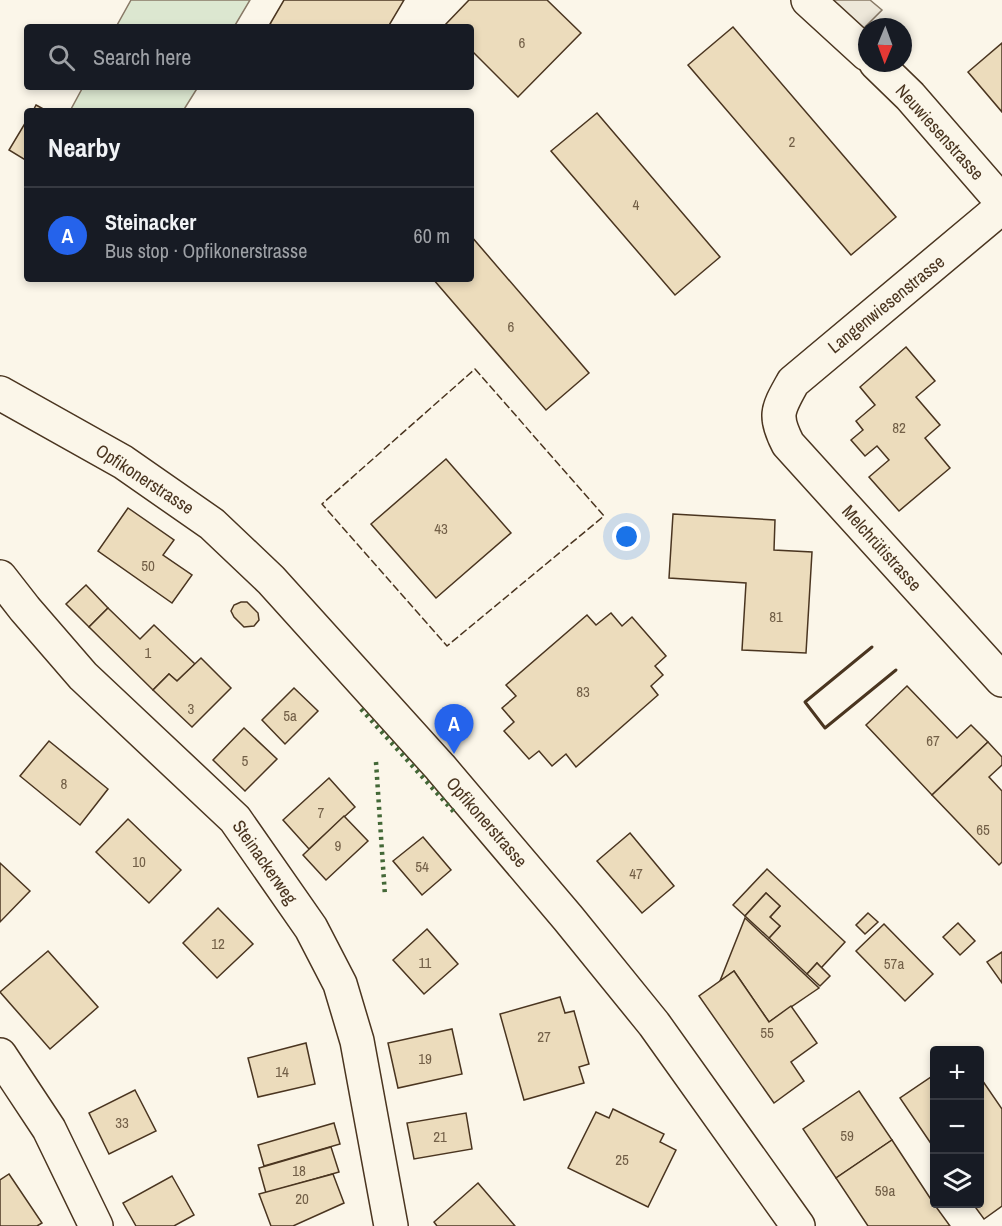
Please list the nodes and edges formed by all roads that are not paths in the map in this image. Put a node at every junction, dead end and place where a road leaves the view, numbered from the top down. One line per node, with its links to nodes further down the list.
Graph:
1 (808, 0): 2 (street)
2 (858, 46)
3 (885, 72): 4 (street, Neuwiesenstrasse)
4 (1002, 202)
5 (1002, 207): 7 (street, Langenwiesenstrasse)
6 (0, 393): 13 (street, Opfikonerstrasse)
7 (778, 408): 9 (street, Melchrütistrasse)
8 (0, 577): 12 (street, Steinackerweg)
9 (1002, 680)
10 (0, 1055): 11 (street)
11 (96, 1226)
12 (391, 1226)
13 (798, 1226)

